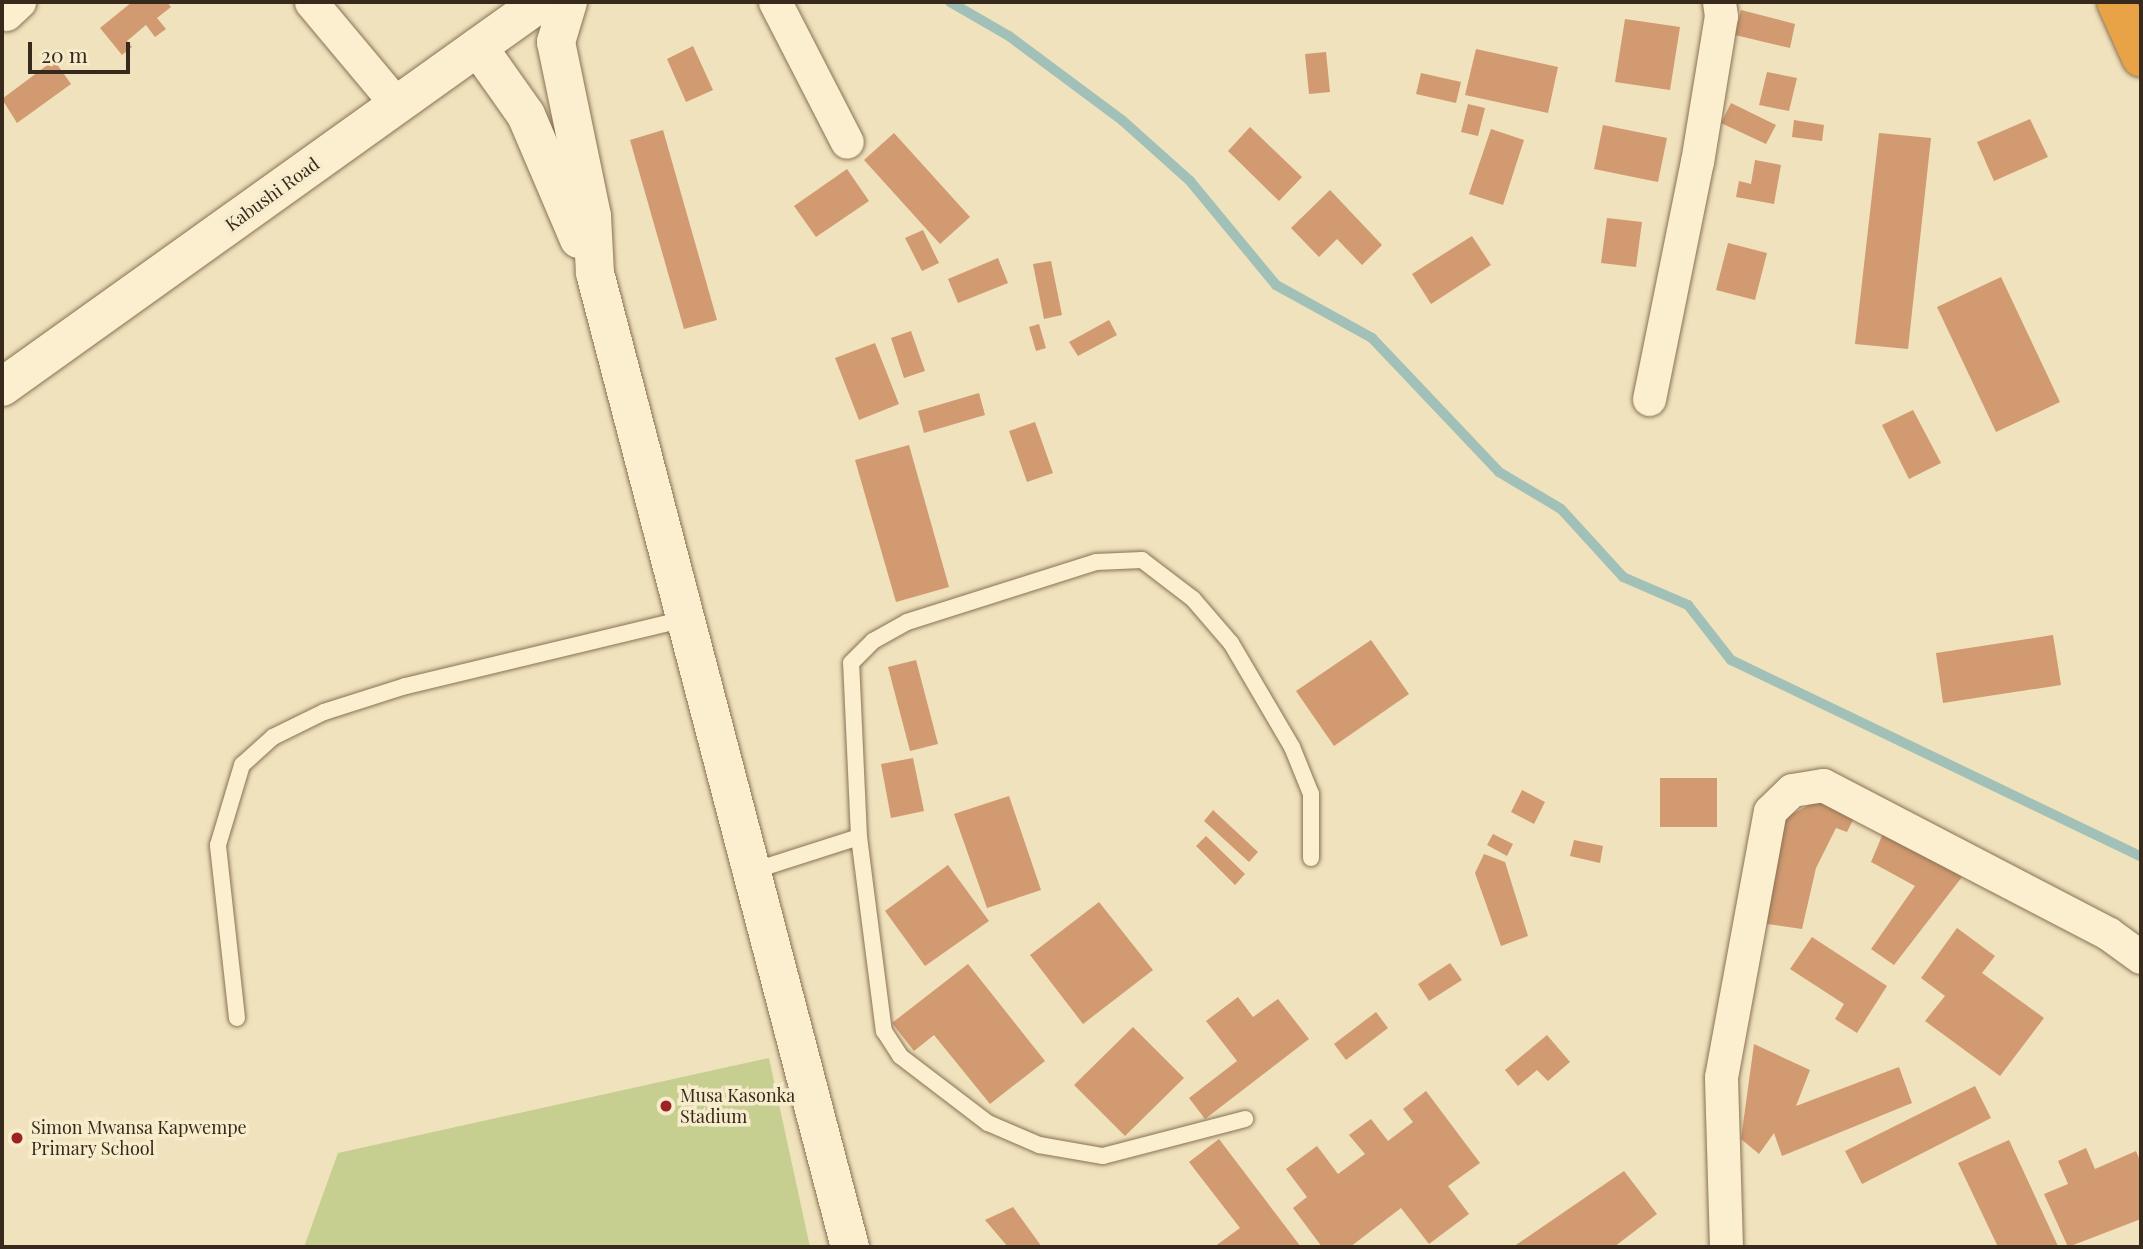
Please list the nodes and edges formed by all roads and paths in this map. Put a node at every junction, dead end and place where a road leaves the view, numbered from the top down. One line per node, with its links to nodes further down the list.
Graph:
1 (311, 2): 9 (street)
2 (541, 2): 7 (street, Kabushi Road)
3 (568, 2): 11 (street)
4 (775, 2): 10 (street)
5 (1719, 2): 13 (street)
6 (2116, 2): 8 (highway)
7 (478, 47): 9 (street, Kabushi Road); 11 (street)
8 (2141, 58)
9 (397, 105): 12 (street, Kabushi Road)
10 (846, 142)
11 (595, 273): 14 (street)
12 (2, 387)
13 (1649, 399)
14 (686, 619): 17 (street); 19 (lane)
15 (859, 837): 16 (lane); 17 (lane); 20 (lane)
16 (1311, 858)
17 (753, 871): 21 (street)
18 (2141, 957): 22 (street)
19 (237, 1018)
20 (1245, 1119)
21 (850, 1247)
22 (1726, 1247)

